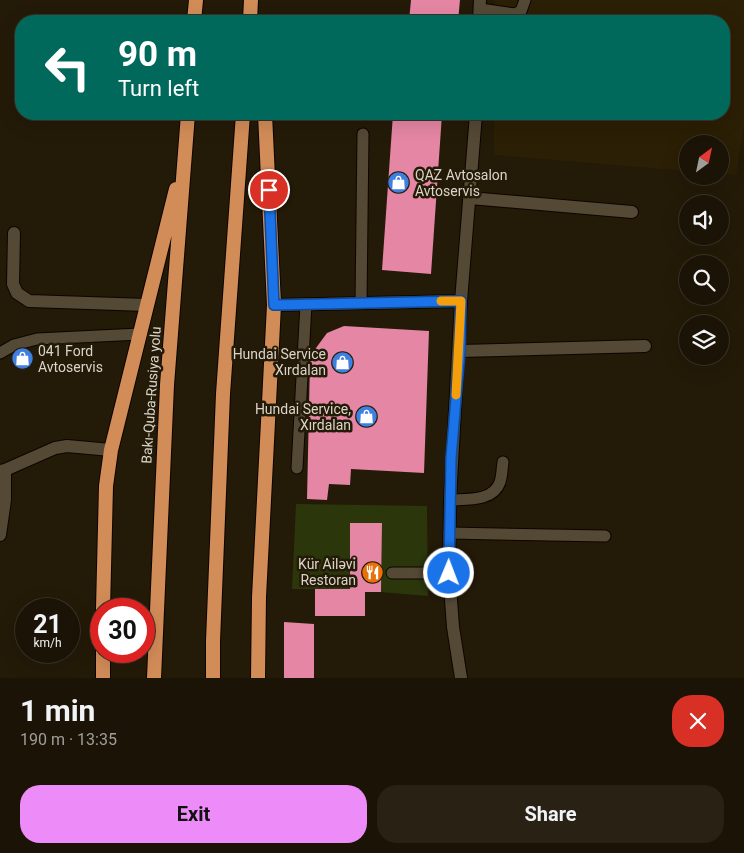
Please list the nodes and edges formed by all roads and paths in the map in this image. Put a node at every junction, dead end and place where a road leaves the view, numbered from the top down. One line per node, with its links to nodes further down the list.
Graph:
1 (196, 0): 6 (highway)
2 (251, 0): 7 (highway)
3 (259, 0): 8 (highway)
4 (525, 0): 5 (lane)
5 (480, 10)
6 (195, 15)
7 (250, 15)
8 (260, 15)
9 (188, 120): 14 (highway, Bakı-Quba-Rusiya yolu)
10 (243, 120): 41 (highway)
11 (265, 120): 22 (highway)
12 (476, 120): 15 (street)
13 (363, 134): 19 (lane)
14 (186, 149): 21 (highway); 40 (highway, Bakı-Quba-Rusiya yolu)
15 (470, 198): 16 (street); 18 (street)
16 (632, 212)
17 (14, 233): 21 (street)
18 (461, 301): 19 (street); 25 (street)
19 (360, 303): 20 (street)
20 (306, 304): 22 (street); 29 (lane)
21 (147, 305): 23 (highway)
22 (274, 305): 42 (highway)
23 (140, 334): 26 (lane); 27 (highway)
24 (645, 346): 25 (street)
25 (460, 351): 31 (street)
26 (0, 353)
27 (111, 450): 30 (street); 37 (highway)
28 (503, 462): 31 (lane)
29 (297, 468)
30 (3, 470): 33 (street)
31 (450, 500): 32 (street)
32 (449, 533): 34 (lane); 36 (street)
33 (0, 535)
34 (605, 536)
35 (392, 573): 36 (lane)
36 (449, 573): 43 (street)
37 (103, 598)
38 (103, 663): 39 (highway)
39 (103, 678)
40 (154, 678)
41 (214, 678)
42 (258, 678)
43 (461, 678)

